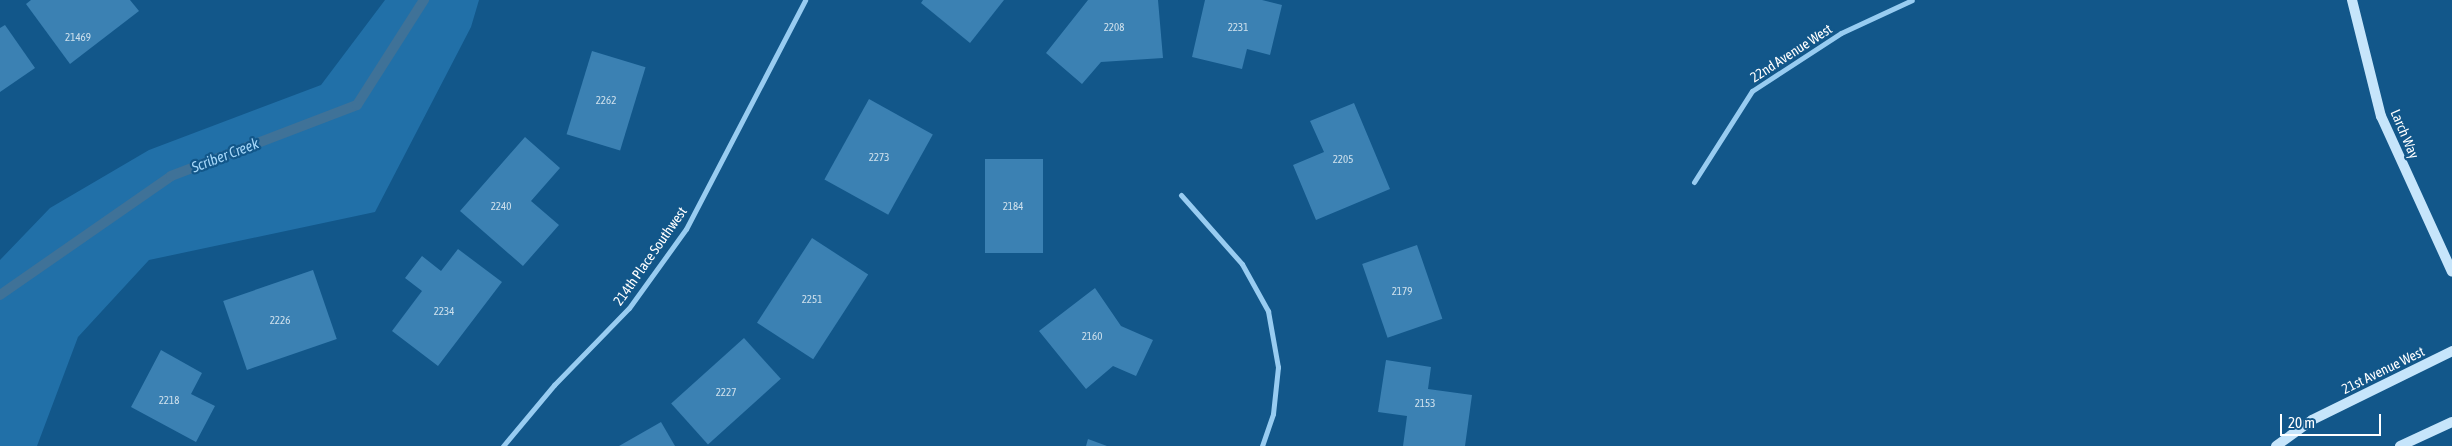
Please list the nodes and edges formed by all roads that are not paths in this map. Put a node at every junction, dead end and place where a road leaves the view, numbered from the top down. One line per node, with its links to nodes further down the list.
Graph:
1 (805, 0): 9 (street, 214th Place Southwest)
2 (1912, 0): 4 (street, 22nd Avenue West)
3 (2352, 0): 6 (main road, Larch Way)
4 (1694, 182)
5 (1181, 194): 10 (street)
6 (2452, 272)
7 (2452, 351): 11 (main road, 21st Avenue West)
8 (2452, 422): 12 (main road)
9 (503, 446)
10 (1262, 446)
11 (2276, 446)
12 (2400, 446)

